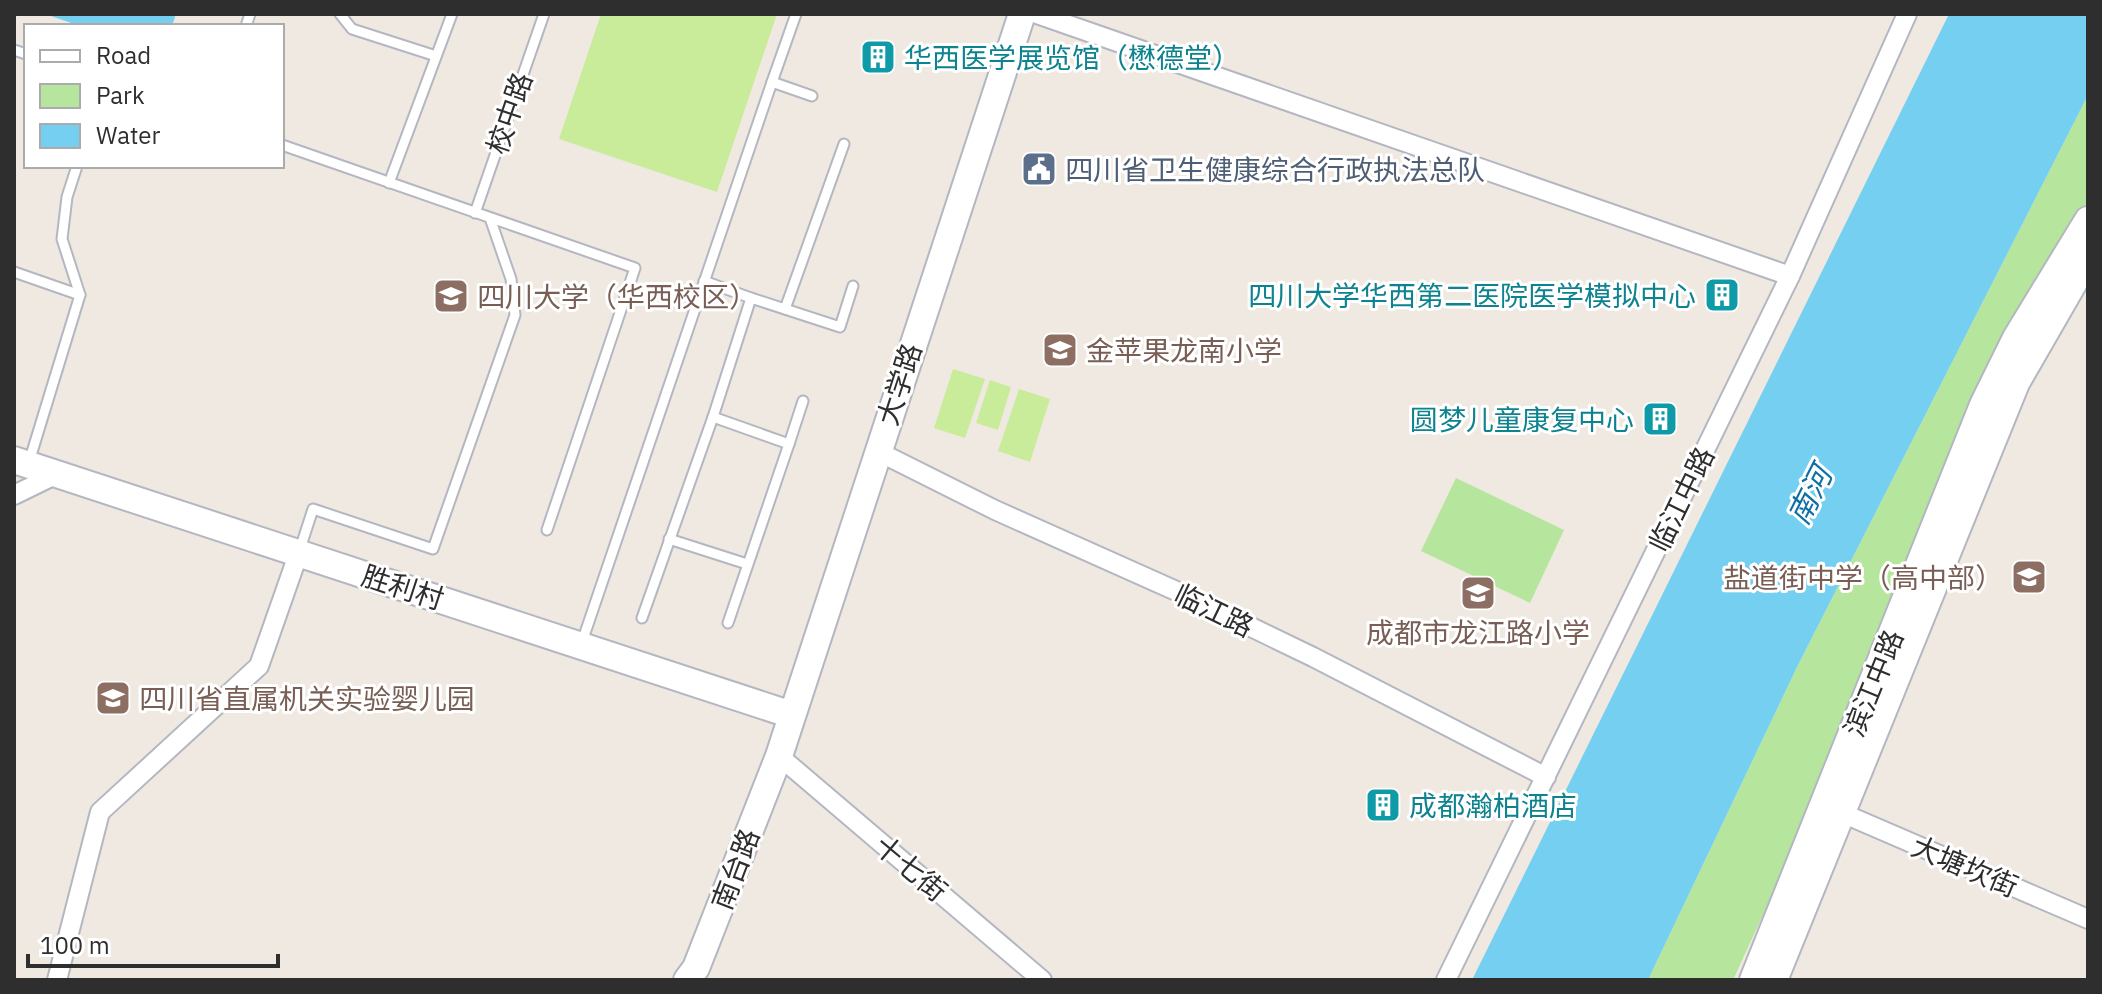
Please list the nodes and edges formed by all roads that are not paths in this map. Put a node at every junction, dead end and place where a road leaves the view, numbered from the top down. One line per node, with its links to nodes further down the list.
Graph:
1 (340, 14): 8 (lane)
2 (452, 14): 8 (lane)
3 (544, 14): 15 (lane, 校中路)
4 (796, 14): 9 (lane)
5 (1022, 14): 29 (street, 大学路)
6 (1037, 14): 20 (street)
7 (1907, 14): 20 (street, 临江中路)
8 (436, 56): 14 (lane)
9 (772, 82): 10 (lane); 21 (lane)
10 (812, 96)
11 (844, 144): 25 (lane)
12 (284, 146): 14 (lane)
13 (76, 168): 23 (lane)
14 (389, 183): 15 (lane)
15 (475, 213): 16 (lane)
16 (490, 218): 33 (lane); 35 (lane)
17 (2088, 220): 45 (street, 滨江中路)
18 (2088, 258): 43 (street, 滨江中路)
19 (14, 272): 23 (lane)
20 (1790, 276): 42 (street, 临江中路)
21 (704, 281): 24 (lane); 39 (lane)
22 (853, 286): 25 (lane)
23 (80, 295): 30 (lane)
24 (751, 298): 25 (lane); 27 (lane)
25 (785, 309)
26 (803, 401): 28 (lane)
27 (713, 417): 28 (lane); 34 (lane)
28 (789, 444): 36 (lane)
29 (877, 451): 40 (street, 大学路); 42 (street, 临江路)
30 (21, 462): 31 (street, 胜利村)
31 (57, 474): 32 (street); 35 (street, 胜利村)
32 (14, 495)
33 (547, 530)
34 (669, 539): 36 (lane); 37 (lane)
35 (299, 552): 39 (street, 胜利村); 47 (street)
36 (747, 564): 38 (lane)
37 (642, 618)
38 (728, 623)
39 (581, 645): 40 (street, 胜利村)
40 (792, 715): 41 (street, 大学路)
41 (779, 756): 46 (street, 南台路); 48 (street, 十七街)
42 (1546, 777): 49 (street, 临江中路)
43 (1842, 813): 44 (street, 大塘坎街); 45 (street, 滨江中路)
44 (2088, 919)
45 (1780, 936): 50 (street); 51 (street, 滨江中路); 52 (street, 滨江中路)
46 (696, 976)
47 (57, 980)
48 (1042, 980)
49 (1446, 980)
50 (1746, 980)
51 (1753, 980)
52 (1777, 980)

